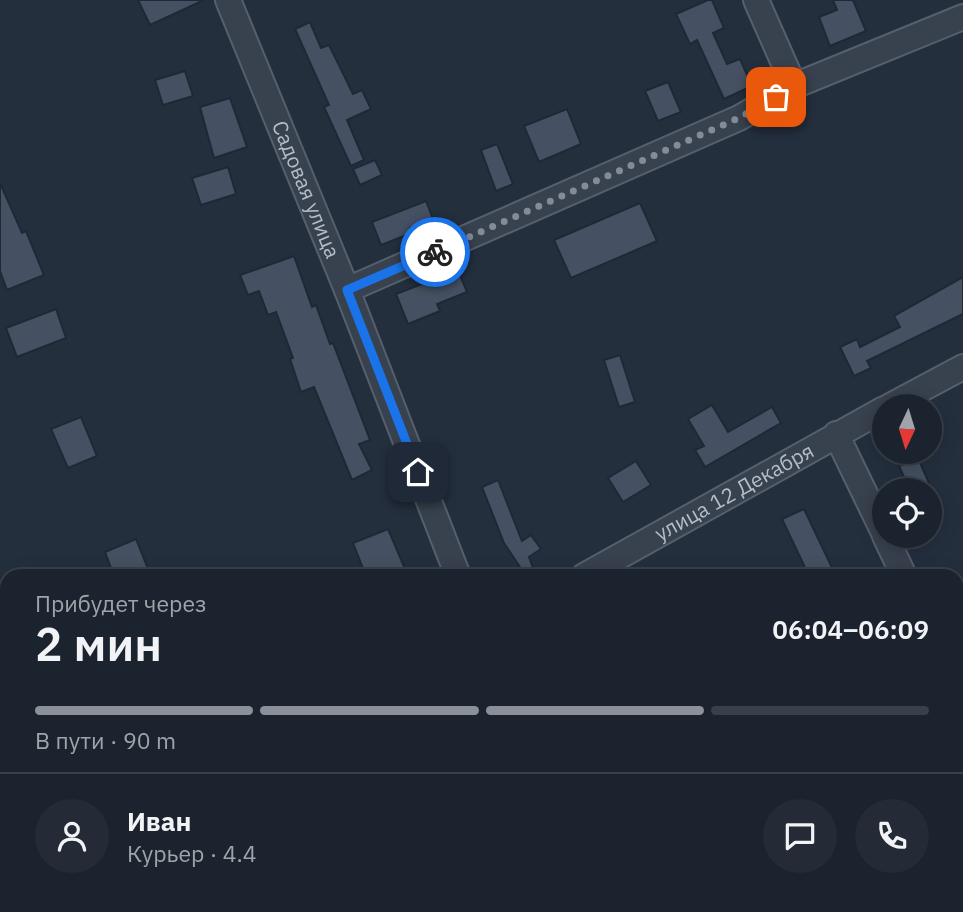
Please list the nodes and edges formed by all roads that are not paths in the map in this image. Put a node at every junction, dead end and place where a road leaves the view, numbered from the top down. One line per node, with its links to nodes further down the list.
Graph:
1 (228, 0): 5 (street, Садовая улица)
2 (756, 0): 4 (street)
3 (963, 17): 4 (street)
4 (794, 86): 5 (street)
5 (347, 290): 12 (street, Садовая улица)
6 (963, 368): 7 (street)
7 (913, 394)
8 (872, 415): 9 (street, улица 12 Декабря)
9 (836, 434): 10 (street); 13 (street, улица 12 Декабря)
10 (872, 509)
11 (891, 548): 14 (street)
12 (455, 569)
13 (596, 569)
14 (901, 569)

